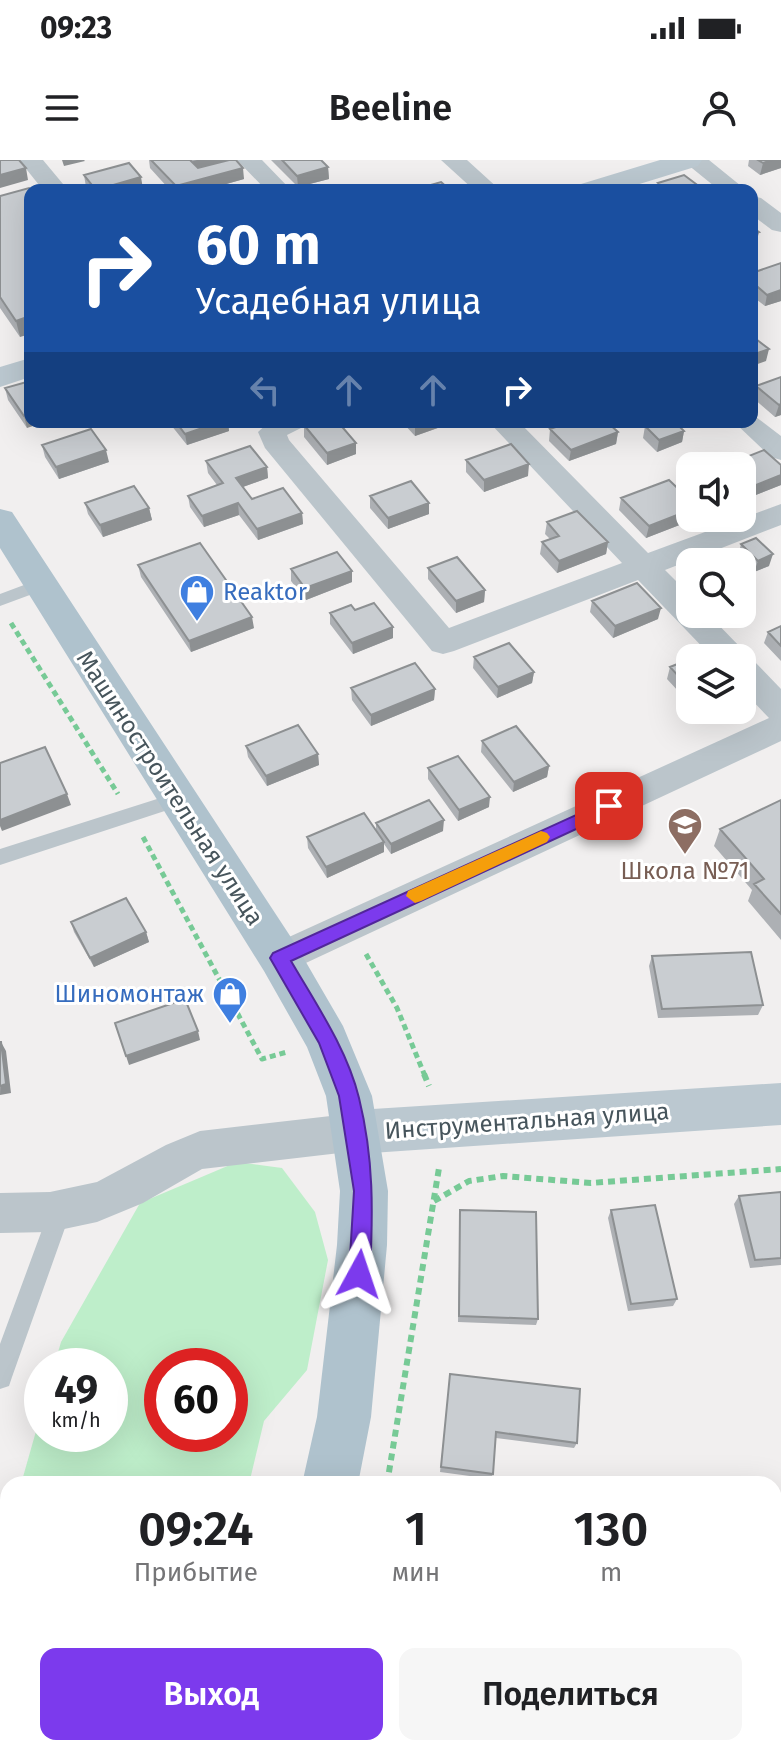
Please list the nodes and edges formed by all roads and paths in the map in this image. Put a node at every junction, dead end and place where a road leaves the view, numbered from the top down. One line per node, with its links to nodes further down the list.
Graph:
1 (31, 160): 6 (street)
2 (249, 160): 7 (street)
3 (453, 160): 8 (street)
4 (688, 160): 9 (street)
5 (694, 160): 10 (street)
6 (51, 184)
7 (273, 184)
8 (481, 184)
9 (610, 184)
10 (726, 184)
11 (758, 208): 12 (street)
12 (781, 225)
13 (24, 369): 14 (street)
14 (0, 377)
15 (280, 428): 21 (street)
16 (509, 428): 21 (street)
17 (755, 428): 18 (street)
18 (781, 451)
19 (781, 514): 21 (street)
20 (0, 520): 22 (main road, Машиностроительная улица)
21 (644, 567): 24 (street)
22 (40, 585): 23 (lane); 28 (main road, Машиностроительная улица)
23 (0, 600)
24 (718, 644)
25 (756, 684): 26 (street)
26 (781, 710)
27 (781, 727): 30 (street)
28 (179, 799): 29 (lane); 30 (main road, Машиностроительная улица)
29 (0, 857)
30 (280, 958): 32 (main road, Машиностроительная улица)
31 (781, 1104): 32 (street, Инструментальная улица)
32 (357, 1132): 35 (street, Инструментальная улица); 38 (main road, Машиностроительная улица)
33 (781, 1169): 34 (path)
34 (434, 1201)
35 (60, 1211): 36 (street, Инструментальная улица); 37 (lane)
36 (0, 1213)
37 (0, 1377)
38 (332, 1476)

